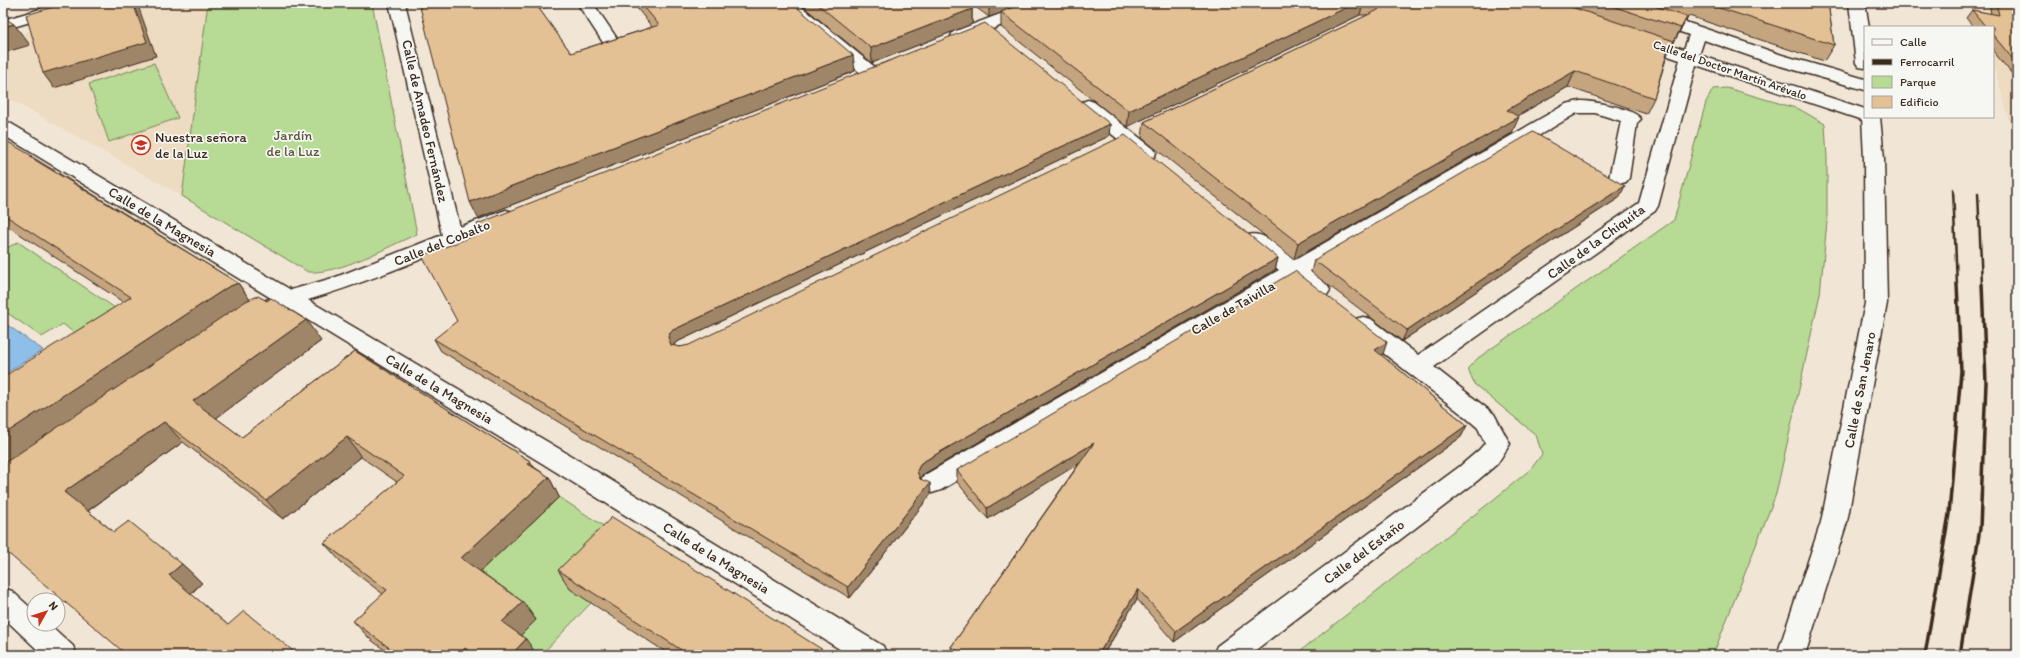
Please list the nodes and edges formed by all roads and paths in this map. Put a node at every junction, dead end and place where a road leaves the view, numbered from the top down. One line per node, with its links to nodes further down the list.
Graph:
1 (79, 3): 8 (street)
2 (397, 3): 27 (street, Calle de Amadeo Fernández)
3 (585, 3): 11 (street)
4 (786, 3): 15 (street)
5 (1044, 3): 12 (street)
6 (1614, 3): 9 (street, Calle del Doctor Martín Arévalo)
7 (1857, 3): 13 (street)
8 (3, 25)
9 (1698, 33): 14 (street, Calle de la Chiquita); 16 (street, Calle del Doctor Martín Arévalo)
10 (1628, 36): 14 (street, Calle del Doctor Martín Arévalo)
11 (612, 42)
12 (943, 43)
13 (1864, 56)
14 (1690, 57): 18 (street, Calle del Doctor Martín Arévalo); 33 (street, Calle de la Chiquita)
15 (870, 72)
16 (1864, 86)
17 (1076, 97): 22 (street)
18 (1864, 115)
19 (1871, 118): 39 (street, Calle de San Jenaro)
20 (1147, 126): 22 (street)
21 (3, 127): 29 (street, Calle de la Magnesia)
22 (1119, 140): 23 (street)
23 (1163, 167)
24 (1613, 179): 28 (street, Calle de Taivilla)
25 (526, 210): 27 (street, Calle del Cobalto)
26 (1238, 227): 28 (street)
27 (453, 239): 29 (street, Calle del Cobalto)
28 (1294, 272): 30 (street); 34 (street, Calle de Taivilla)
29 (290, 298): 32 (street, Calle del Cobalto); 37 (street, Calle de la Magnesia)
30 (1331, 300)
31 (1350, 315): 33 (street)
32 (234, 328)
33 (1418, 368): 38 (street, Calle del Estaño)
34 (932, 483)
35 (3, 600): 36 (street)
36 (63, 655)
37 (873, 655)
38 (1227, 655)
39 (1791, 655)

